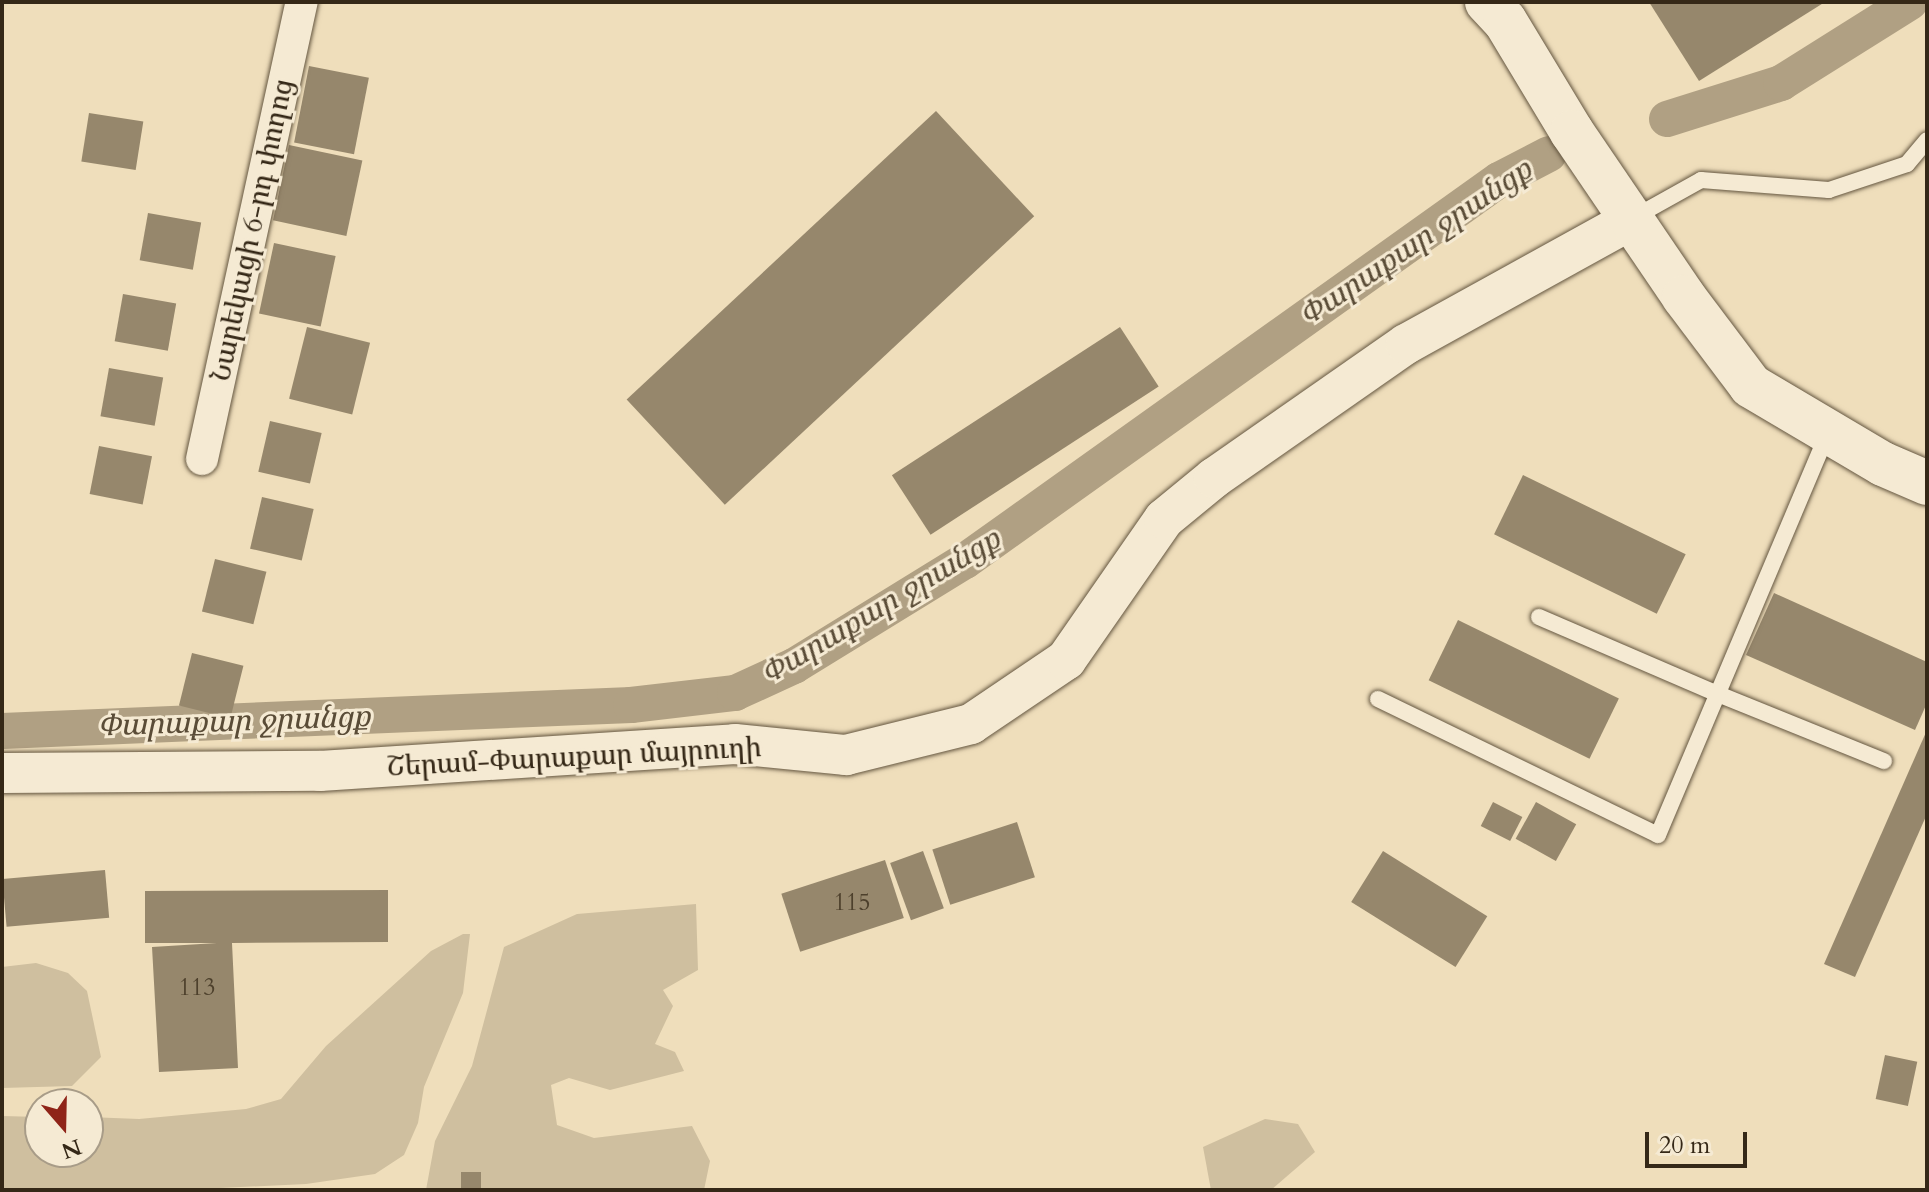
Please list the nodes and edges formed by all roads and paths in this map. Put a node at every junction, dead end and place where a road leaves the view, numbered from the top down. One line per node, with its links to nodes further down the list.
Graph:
1 (302, 2): 6 (street, Նարեկացի 6-րդ փողոց)
2 (1502, 11): 4 (main road)
3 (1927, 140): 4 (lane)
4 (1632, 219): 5 (main road); 12 (street, Շերամ-Փարաքար մայրուղի)
5 (1827, 433): 7 (main road); 9 (lane)
6 (202, 459)
7 (1927, 483)
8 (1539, 617): 9 (lane)
9 (1718, 694): 10 (lane); 11 (lane)
10 (1378, 699)
11 (1884, 761)
12 (2, 773)

